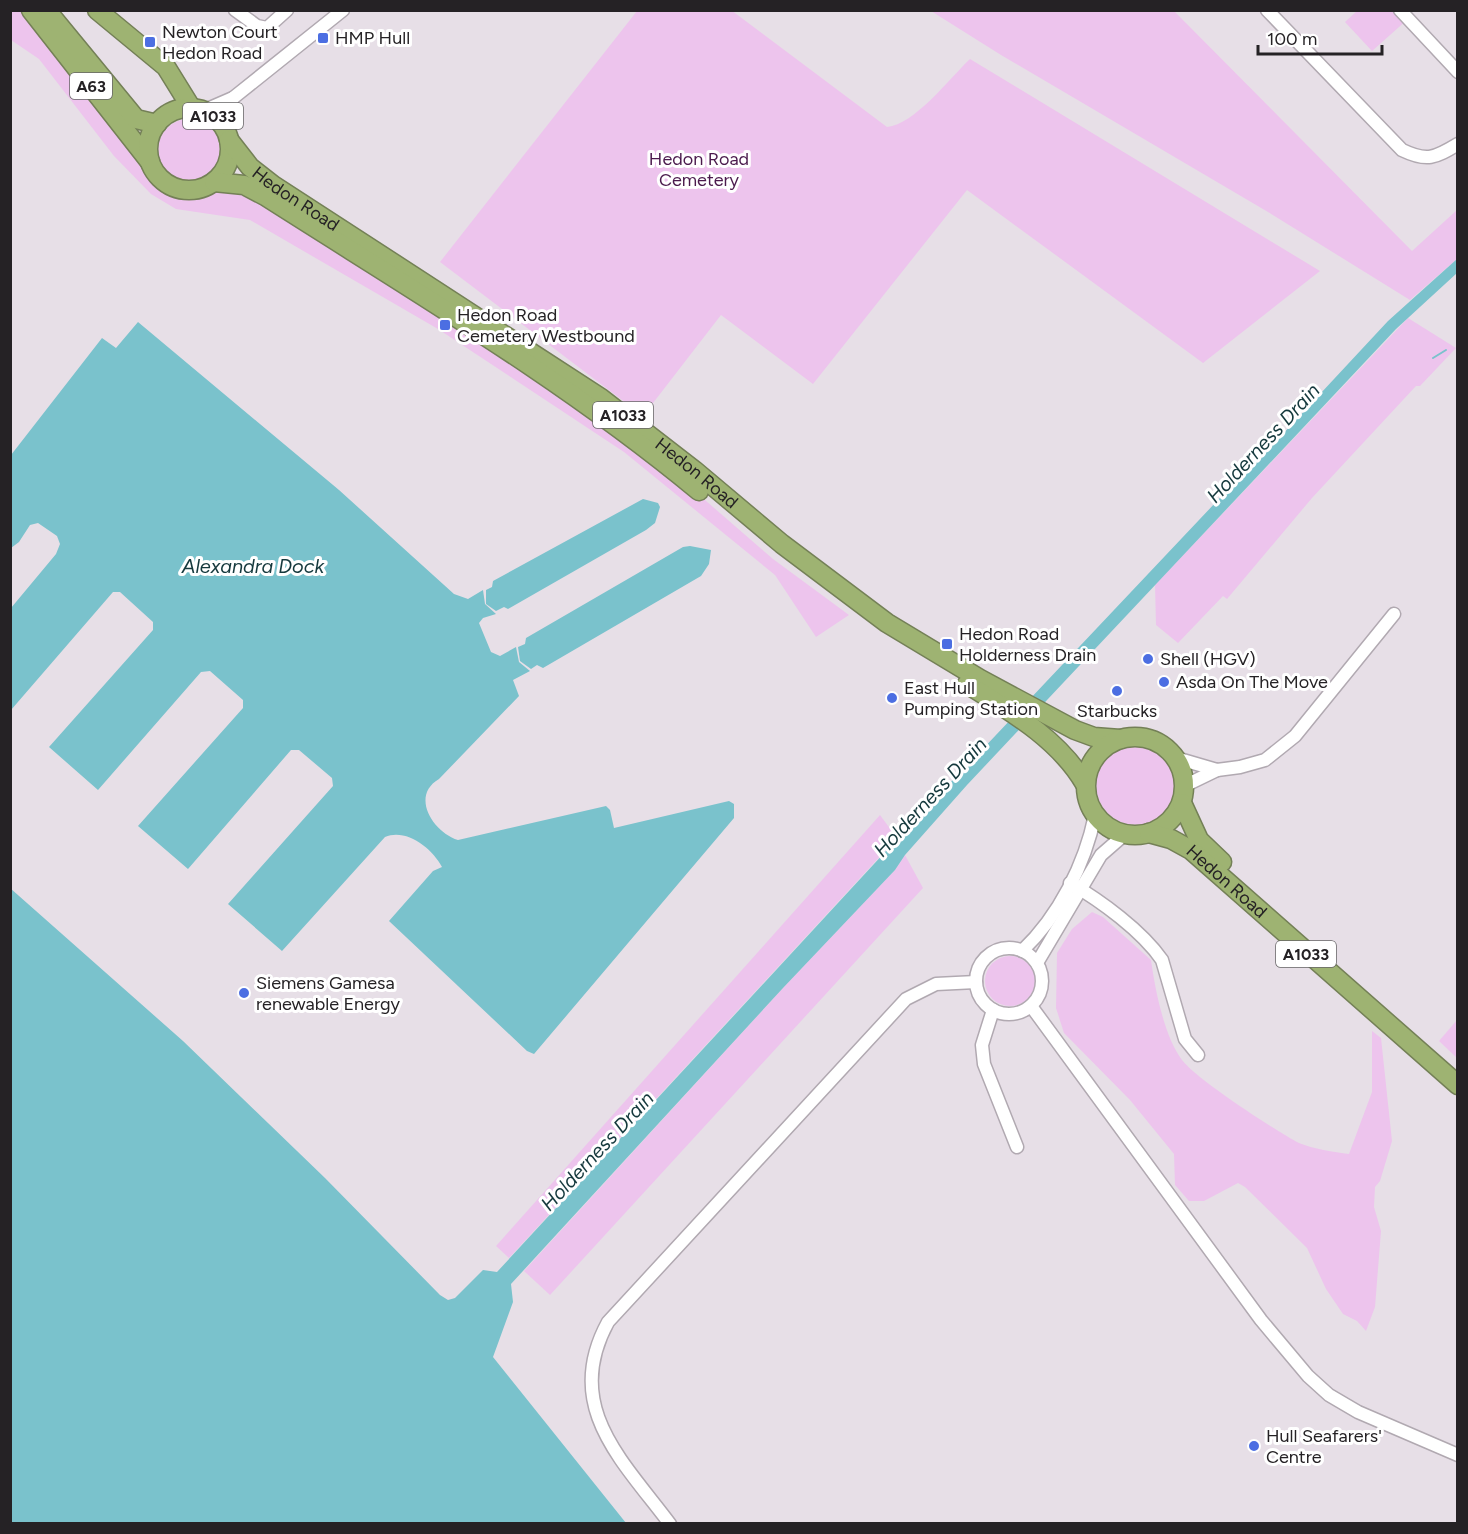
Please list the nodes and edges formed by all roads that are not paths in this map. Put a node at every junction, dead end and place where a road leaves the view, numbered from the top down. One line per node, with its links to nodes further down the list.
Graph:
1 (31, 10): 17 (highway, A63)
2 (46, 10): 14 (highway, A63)
3 (97, 10): 10 (highway, A1033)
4 (235, 10): 5 (street)
5 (286, 10)
6 (343, 10): 11 (street)
7 (1267, 10): 16 (street)
8 (1400, 10): 9 (street)
9 (1458, 72)
10 (176, 80): 12 (highway, A1033); 13 (highway, A1033)
11 (233, 98): 12 (street); 15 (street)
12 (197, 110): 13 (highway, A1033); 15 (highway, A1033)
13 (172, 112): 14 (highway, A1033)
14 (157, 124): 17 (highway, A1033)
15 (227, 135): 18 (highway, A1033); 20 (highway, Hedon Road / A1033)
16 (1458, 144)
17 (150, 162): 18 (highway, A1033)
18 (214, 182): 20 (highway, Hedon Road / A1033)
19 (1394, 614): 23 (street)
20 (1011, 704): 21 (highway, Hedon Road / A1033); 24 (highway, Hedon Road / A1033)
21 (1120, 739): 22 (highway, A1033); 24 (highway)
22 (1176, 758): 23 (street); 25 (highway, A1033)
23 (1217, 770): 25 (street)
24 (1085, 784): 26 (highway, A1033)
25 (1183, 794): 27 (highway); 36 (highway, Hedon Road / A1033)
26 (1095, 815): 28 (highway); 29 (street)
27 (1149, 833): 28 (highway, A1033); 37 (highway, Hedon Road / A1033)
28 (1125, 834): 29 (street)
29 (1075, 886): 30 (street); 31 (street); 35 (street)
30 (1022, 951): 31 (street); 32 (street)
31 (1037, 963): 33 (street)
32 (976, 982): 34 (street); 40 (street)
33 (1031, 1006): 34 (street); 39 (street)
34 (993, 1010): 38 (street)
35 (1198, 1055)
36 (1458, 1071)
37 (1458, 1085)
38 (1017, 1147)
39 (1458, 1455)
40 (670, 1524)

